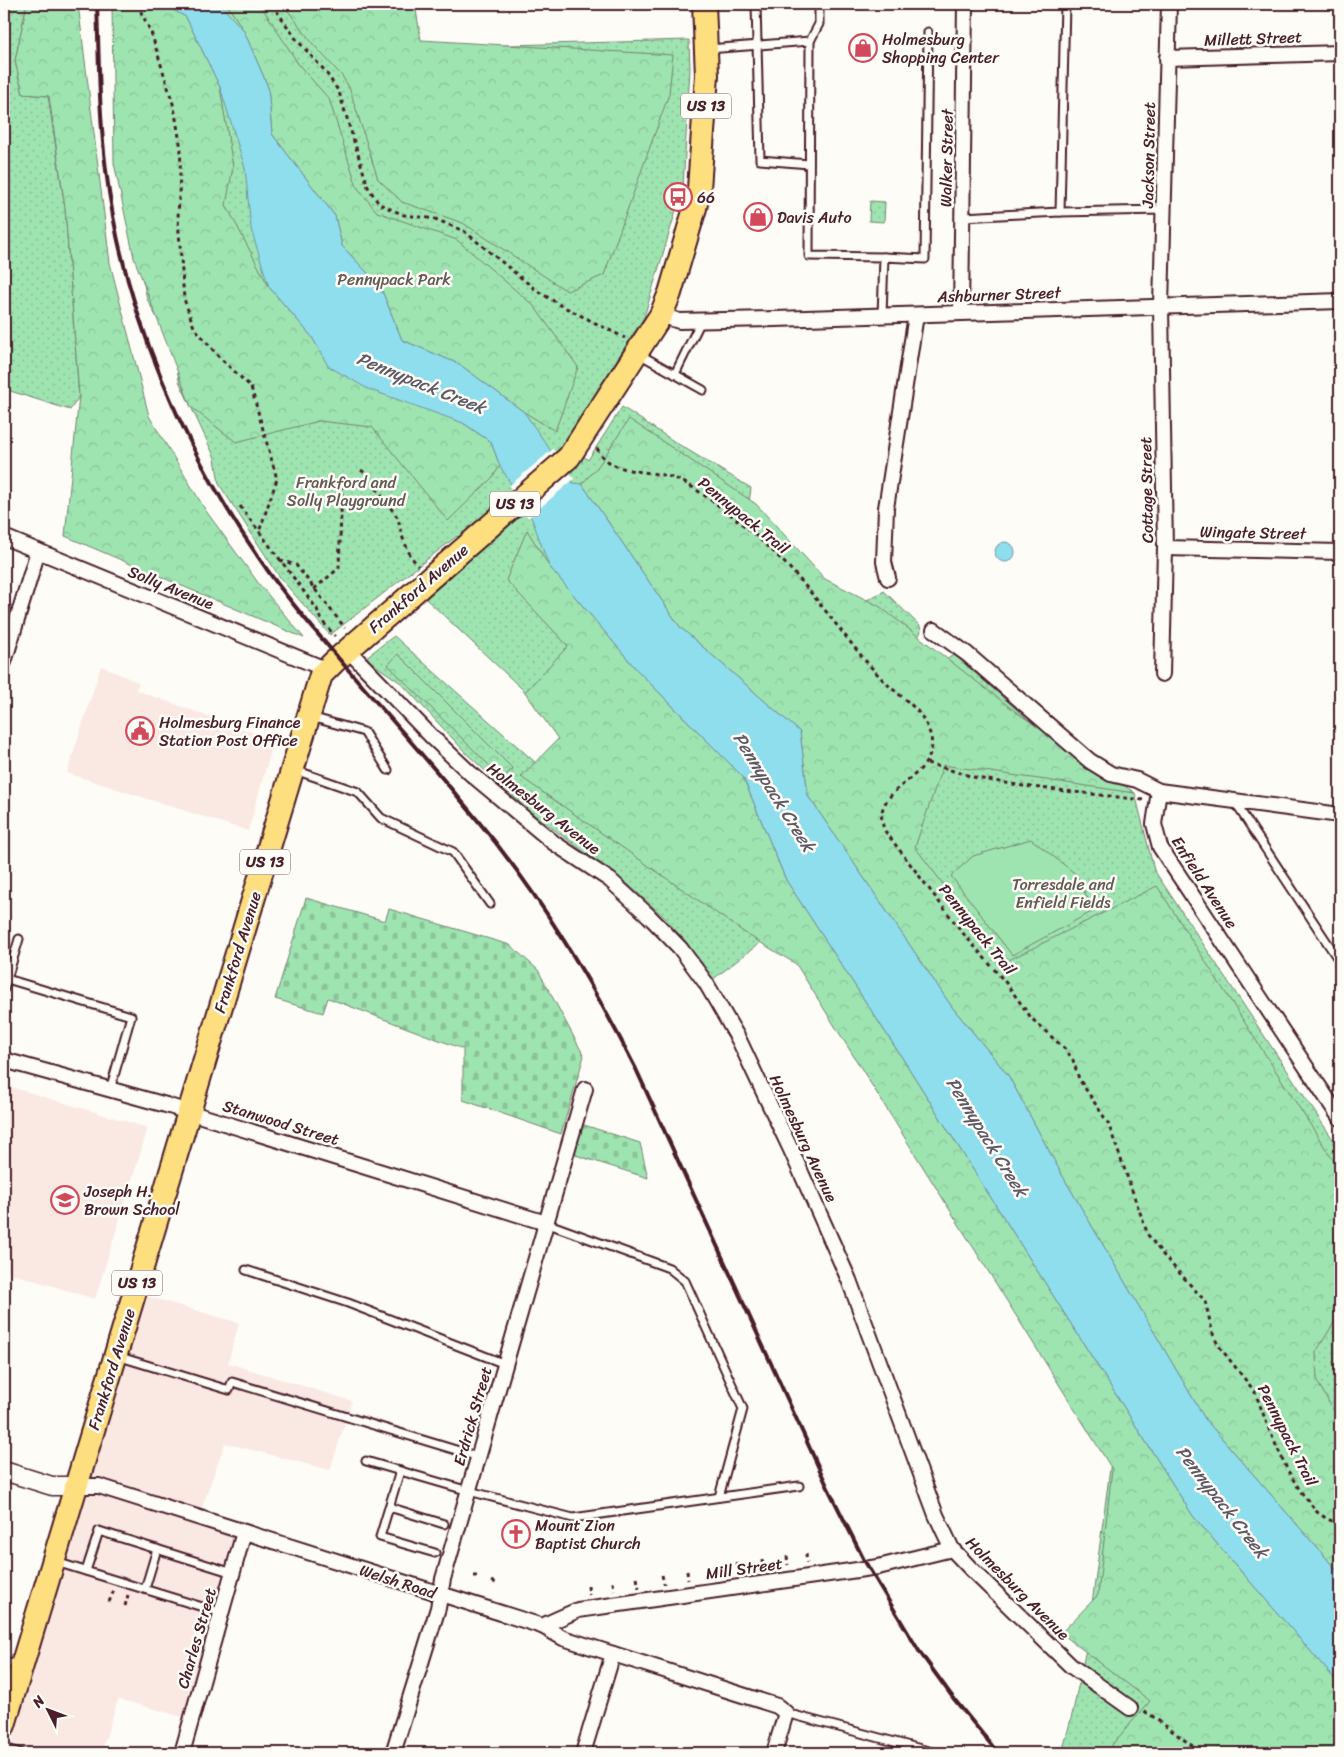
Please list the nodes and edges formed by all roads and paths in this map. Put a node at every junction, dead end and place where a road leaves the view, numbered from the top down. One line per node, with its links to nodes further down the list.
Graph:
1 (137, 4): 34 (path)
2 (272, 4): 27 (path)
3 (704, 4): 12 (main road, Frankford Avenue / US 13)
4 (756, 4): 11 (lane)
5 (819, 4): 10 (lane)
6 (965, 4): 18 (street, Walker Street)
7 (1065, 4): 17 (lane)
8 (1169, 4): 14 (street, Jackson Street)
9 (928, 32): 19 (lane)
10 (810, 41): 11 (lane); 15 (lane)
11 (758, 45): 12 (lane); 15 (lane)
12 (706, 50): 23 (main road, Frankford Avenue / US 13)
13 (1340, 53): 14 (street, Millett Street)
14 (1167, 58): 16 (street, Jackson Street)
15 (809, 164): 19 (lane)
16 (1164, 210): 17 (lane); 21 (street, Jackson Street)
17 (1060, 212): 18 (lane)
18 (963, 216): 22 (street, Walker Street)
19 (884, 257): 25 (lane)
20 (1340, 301): 21 (street, Ashburner Street)
21 (1161, 306): 22 (street, Ashburner Street); 36 (street, Cottage Street)
22 (961, 313): 24 (street, Ashburner Street)
23 (660, 314): 26 (street, Ashburner Street); 27 (main road, Frankford Avenue / US 13)
24 (916, 314): 25 (street, Ashburner Street); 41 (street)
25 (882, 316): 26 (street, Ashburner Street)
26 (702, 320): 28 (lane)
27 (630, 345): 28 (lane); 44 (main road, Frankford Avenue / US 13)
28 (674, 374): 29 (lane)
29 (702, 390)
30 (595, 444): 49 (path, Pennypack Trail)
31 (361, 470): 40 (path)
32 (342, 486): 42 (path)
33 (240, 506): 34 (path)
34 (259, 532): 39 (path)
35 (4, 537): 37 (street, Solly Avenue)
36 (1164, 548): 38 (street, Wingate Street); 47 (street, Cottage Street)
37 (38, 551): 45 (street); 46 (street, Solly Avenue)
38 (1340, 552)
39 (280, 560): 42 (path); 44 (path)
40 (419, 566)
41 (888, 578)
42 (314, 589): 44 (path)
43 (934, 630): 52 (street)
44 (346, 639): 46 (main road, Frankford Avenue / US 13); 82 (street, Holmesburg Avenue)
45 (4, 662)
46 (325, 669): 48 (main road, Frankford Avenue / US 13)
47 (1162, 674)
48 (308, 716): 50 (main road, Frankford Avenue / US 13); 51 (lane)
49 (927, 763): 52 (path); 79 (path, Pennypack Trail)
50 (293, 769): 55 (lane); 63 (main road, Frankford Avenue / US 13)
51 (388, 770)
52 (1158, 796): 53 (street); 64 (street, Enfield Avenue)
53 (1234, 801): 54 (street); 57 (lane)
54 (1340, 815)
55 (490, 904)
56 (20, 939): 58 (lane)
57 (1340, 962)
58 (7, 979): 59 (lane); 62 (lane)
59 (4, 989)
60 (4, 1060): 62 (street, Stanwood Street)
61 (586, 1089): 65 (street, Erdrick Street)
62 (110, 1090): 63 (street, Stanwood Street)
63 (189, 1112): 65 (street, Stanwood Street); 67 (main road, Frankford Avenue / US 13)
64 (1340, 1118)
65 (546, 1223): 68 (street, Erdrick Street); 76 (lane)
66 (246, 1270): 68 (lane)
67 (115, 1356): 69 (lane); 73 (main road, Frankford Avenue / US 13)
68 (505, 1364): 69 (street, Erdrick Street)
69 (479, 1457): 75 (street, Erdrick Street)
70 (366, 1461): 71 (lane)
71 (400, 1470): 75 (lane); 77 (lane)
72 (4, 1471): 73 (street, Welsh Road)
73 (76, 1486): 80 (street, Welsh Road); 86 (main road, Frankford Avenue / US 13)
74 (799, 1486): 76 (lane)
75 (470, 1491): 76 (lane); 94 (street, Erdrick Street)
76 (720, 1497)
77 (389, 1507): 78 (lane); 83 (lane)
78 (444, 1524)
79 (1340, 1524)
80 (244, 1532): 90 (street, Charles Street); 94 (street, Welsh Road)
81 (158, 1549): 89 (lane); 90 (lane); 92 (lane)
82 (952, 1549): 98 (street, Mill Street); 101 (street, Holmesburg Avenue)
83 (435, 1553)
84 (806, 1554): 87 (path)
85 (787, 1556): 88 (path)
86 (53, 1561): 89 (lane); 100 (main road, Frankford Avenue / US 13)
87 (807, 1567)
88 (788, 1569)
89 (86, 1571): 92 (lane)
90 (233, 1572): 97 (street, Charles Street)
91 (114, 1589): 95 (path)
92 (145, 1589): 97 (lane)
93 (129, 1594): 96 (path)
94 (440, 1594): 98 (street, Welsh Road); 107 (street, Erdrick Street)
95 (109, 1602)
96 (125, 1606)
97 (222, 1613): 106 (street, Charles Street)
98 (542, 1626): 99 (street, Welsh Road)
99 (613, 1654): 102 (street, Welsh Road); 108 (street)
100 (12, 1664): 103 (main road, Frankford Avenue / US 13)
101 (1130, 1708): 111 (path)
102 (786, 1713): 109 (street); 110 (lane)
103 (4, 1725)
104 (4, 1748): 105 (lane)
105 (21, 1753)
106 (182, 1753)
107 (393, 1753)
108 (583, 1753)
109 (774, 1753)
110 (936, 1753)
111 (1202, 1753)

